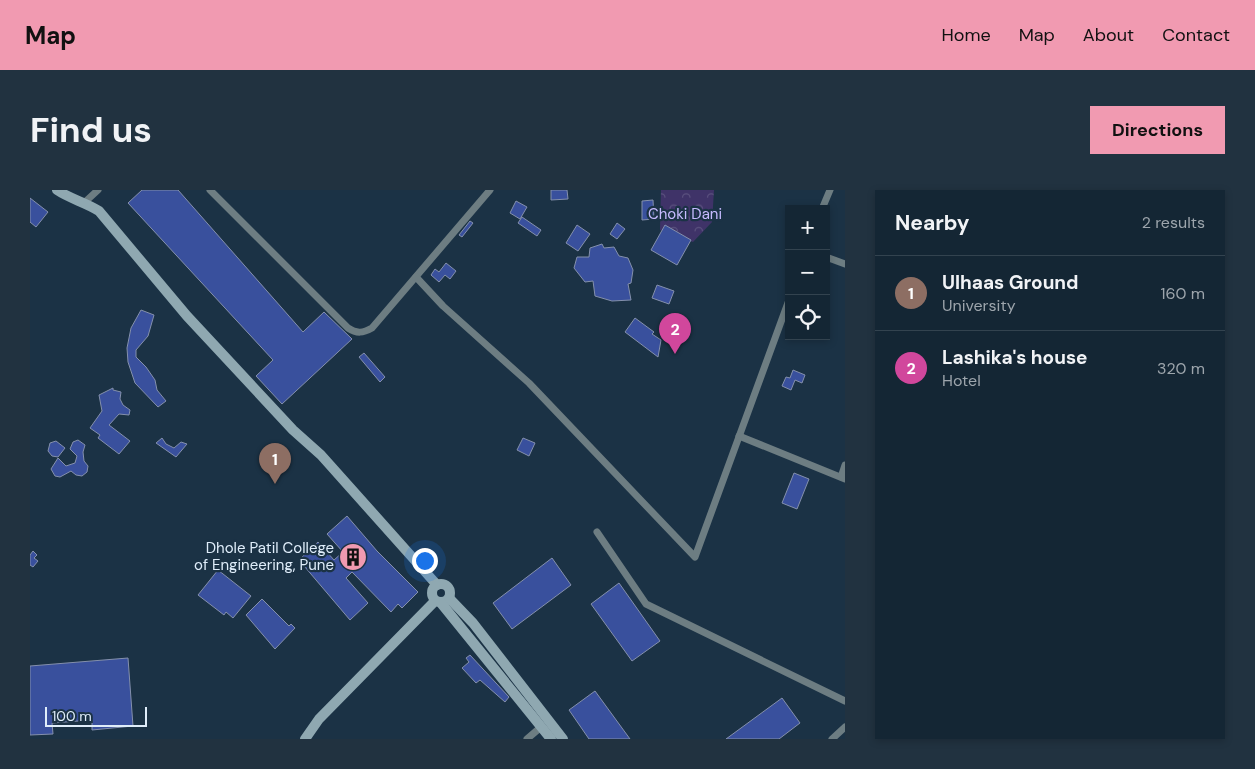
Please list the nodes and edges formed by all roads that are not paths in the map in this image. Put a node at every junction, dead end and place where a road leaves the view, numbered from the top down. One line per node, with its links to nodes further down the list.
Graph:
1 (56, 190): 6 (street)
2 (98, 190): 6 (street)
3 (210, 190): 10 (street)
4 (490, 190): 10 (street)
5 (830, 190): 7 (street)
6 (85, 202): 16 (street)
7 (824, 205)
8 (830, 258): 9 (street)
9 (845, 264)
10 (416, 277): 12 (street)
11 (785, 311): 12 (street)
12 (739, 436): 14 (street)
13 (845, 465): 14 (street)
14 (843, 478)
15 (597, 532): 18 (street)
16 (437, 585): 17 (street); 17 (street)
17 (442, 600): 19 (street); 21 (street); 24 (street)
18 (845, 701)
19 (542, 727): 22 (street); 23 (street)
20 (845, 727): 25 (street)
21 (305, 739)
22 (527, 739)
23 (551, 739)
24 (563, 739)
25 (832, 739)

